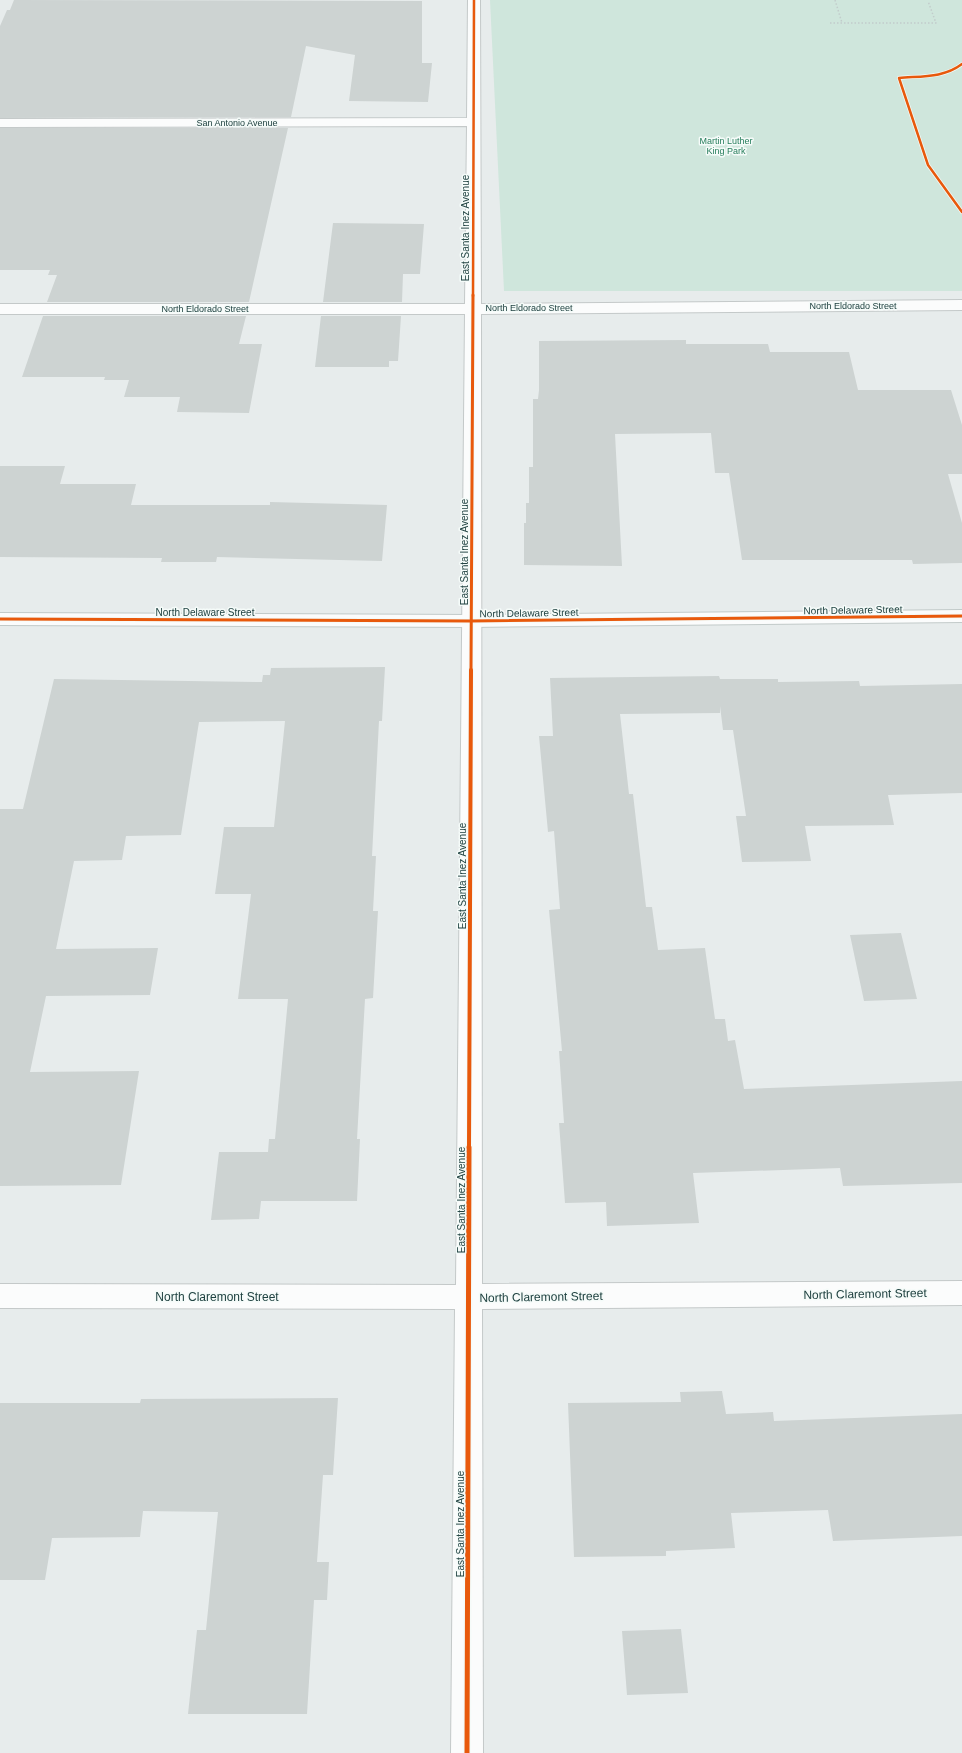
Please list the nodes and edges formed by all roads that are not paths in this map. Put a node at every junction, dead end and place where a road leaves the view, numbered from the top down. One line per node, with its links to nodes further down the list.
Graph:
1 (474, 0): 2 (street, East Santa Inez Avenue)
2 (474, 122): 3 (street, San Antonio Avenue); 5 (street, East Santa Inez Avenue)
3 (0, 123)
4 (962, 305): 5 (street, North Eldorado Street)
5 (473, 308): 6 (street, North Eldorado Street); 9 (street, East Santa Inez Avenue)
6 (0, 309)
7 (962, 616): 9 (street, North Delaware Street)
8 (0, 619): 9 (street, North Delaware Street)
9 (471, 621): 12 (street, East Santa Inez Avenue)
10 (962, 1293): 12 (street, North Claremont Street)
11 (0, 1296): 12 (street, North Claremont Street)
12 (469, 1297): 13 (street, East Santa Inez Avenue)
13 (467, 1753)

